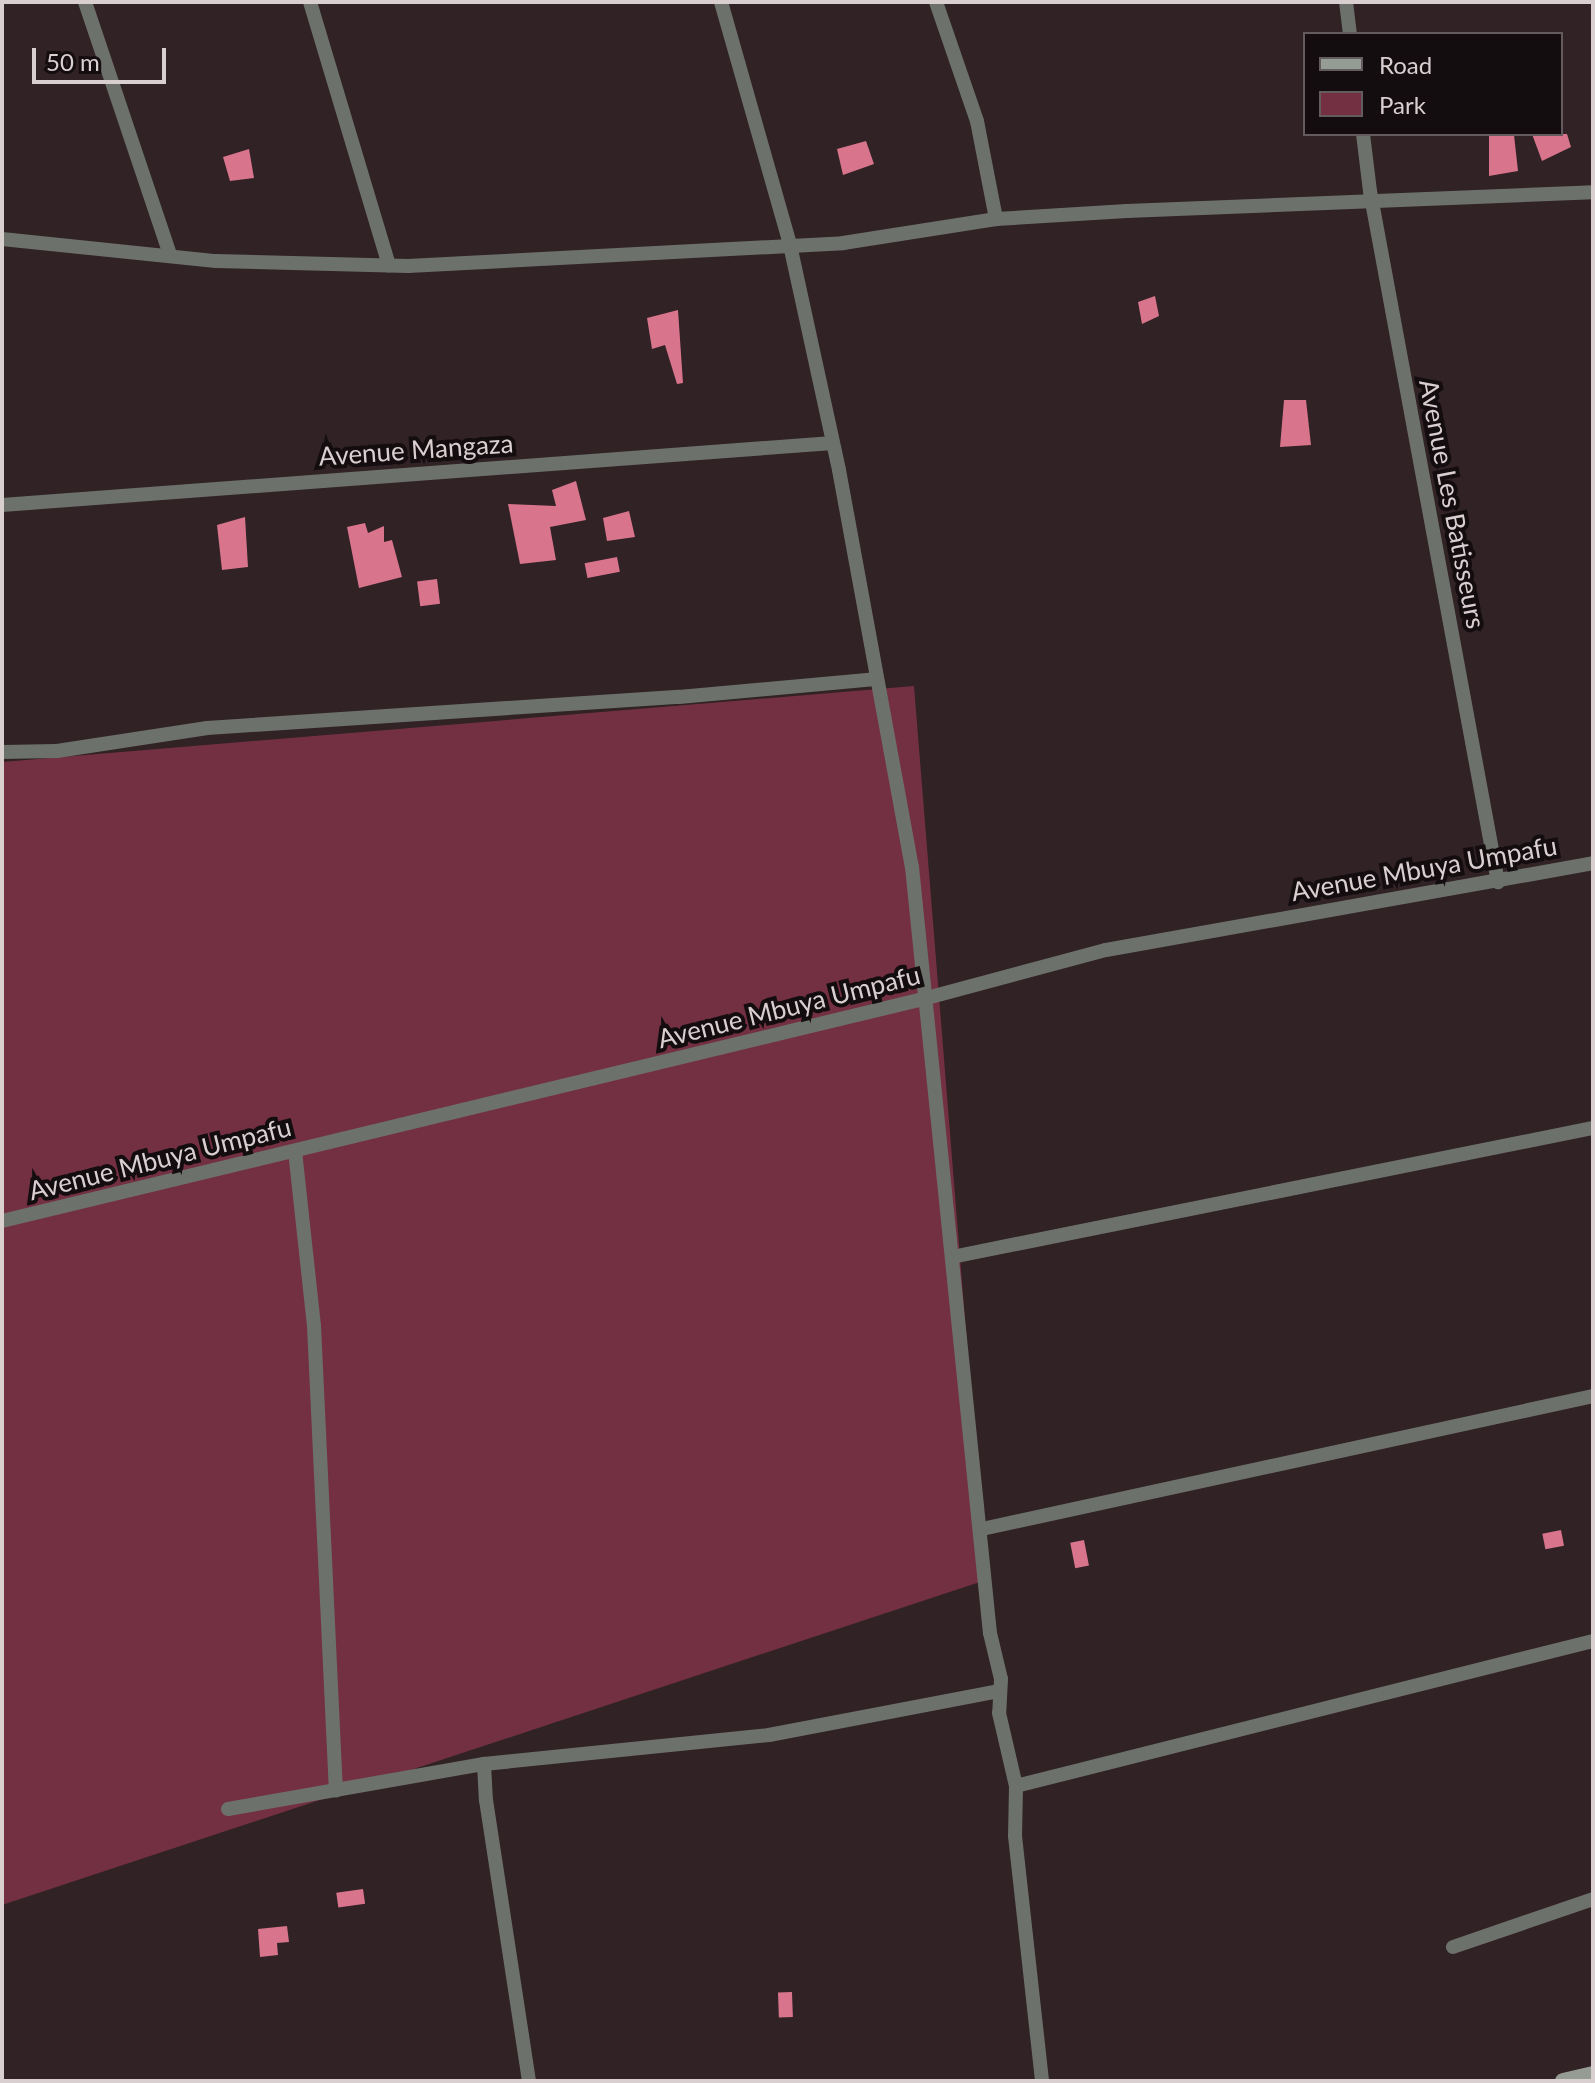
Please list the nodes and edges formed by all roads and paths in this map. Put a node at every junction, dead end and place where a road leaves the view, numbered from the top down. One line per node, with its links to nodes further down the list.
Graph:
1 (85, 2): 13 (street)
2 (310, 2): 14 (street)
3 (721, 2): 12 (street)
4 (936, 2): 10 (street)
5 (1346, 2): 6 (street)
6 (1350, 32)
7 (1363, 136): 9 (street, Avenue Les Batisseurs)
8 (1593, 192): 9 (street)
9 (1372, 201): 10 (street); 20 (street, Avenue Les Batisseurs)
10 (996, 219): 12 (street)
11 (2, 239): 13 (street)
12 (790, 245): 14 (street); 15 (street)
13 (170, 255): 14 (street)
14 (389, 265)
15 (833, 443): 16 (street, Avenue Mangaza); 17 (street)
16 (2, 505)
17 (875, 679): 18 (street); 21 (street)
18 (2, 752)
19 (1593, 863): 20 (street, Avenue Mbuya Umpafu)
20 (1498, 882): 21 (street, Avenue Mbuya Umpafu)
21 (923, 999): 23 (street, Avenue Mbuya Umpafu); 25 (street)
22 (1593, 1128): 25 (street)
23 (295, 1151): 24 (street, Avenue Mbuya Umpafu); 32 (street)
24 (2, 1221)
25 (952, 1257): 27 (street)
26 (1593, 1396): 27 (street)
27 (982, 1529): 29 (street)
28 (1593, 1641): 31 (street)
29 (1000, 1691): 30 (street); 31 (street)
30 (484, 1764): 32 (street); 37 (street)
31 (1016, 1786): 38 (street)
32 (336, 1790): 33 (street)
33 (228, 1809)
34 (1593, 1899): 35 (street)
35 (1453, 1947)
36 (1593, 2074): 39 (street)
37 (529, 2081)
38 (1042, 2081)
39 (1563, 2081)

